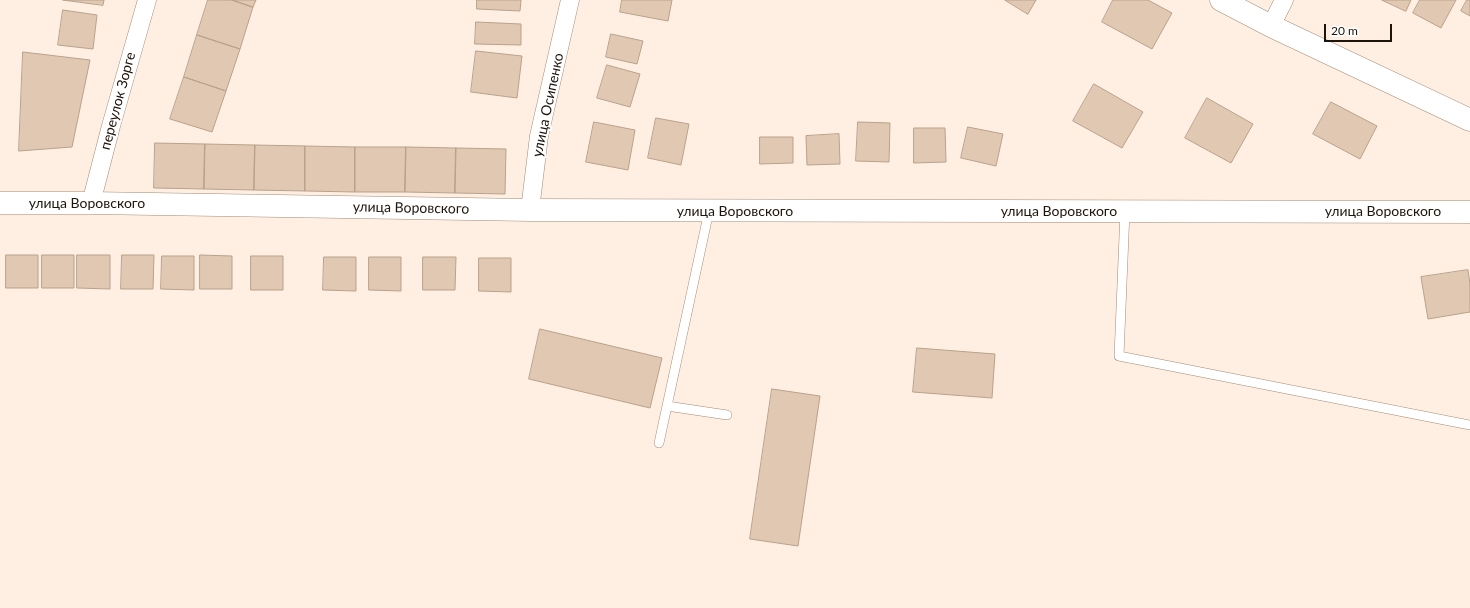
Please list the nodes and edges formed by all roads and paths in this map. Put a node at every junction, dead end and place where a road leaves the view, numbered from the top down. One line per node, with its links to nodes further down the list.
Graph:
1 (147, 0): 8 (street, переулок Зорге)
2 (570, 0): 9 (street, улица Осипенко)
3 (1221, 0): 5 (street)
4 (1284, 0): 5 (street)
5 (1271, 26): 6 (street)
6 (1470, 120)
7 (0, 203): 8 (street, улица Воровского)
8 (92, 203): 9 (street, улица Воровского)
9 (530, 210): 10 (street, улица Воровского)
10 (709, 210): 11 (street, улица Воровского); 13 (lane)
11 (1125, 211): 12 (street, улица Воровского); 15 (lane)
12 (1470, 212)
13 (667, 406): 14 (lane); 16 (lane)
14 (727, 415)
15 (1470, 425)
16 (658, 443)

